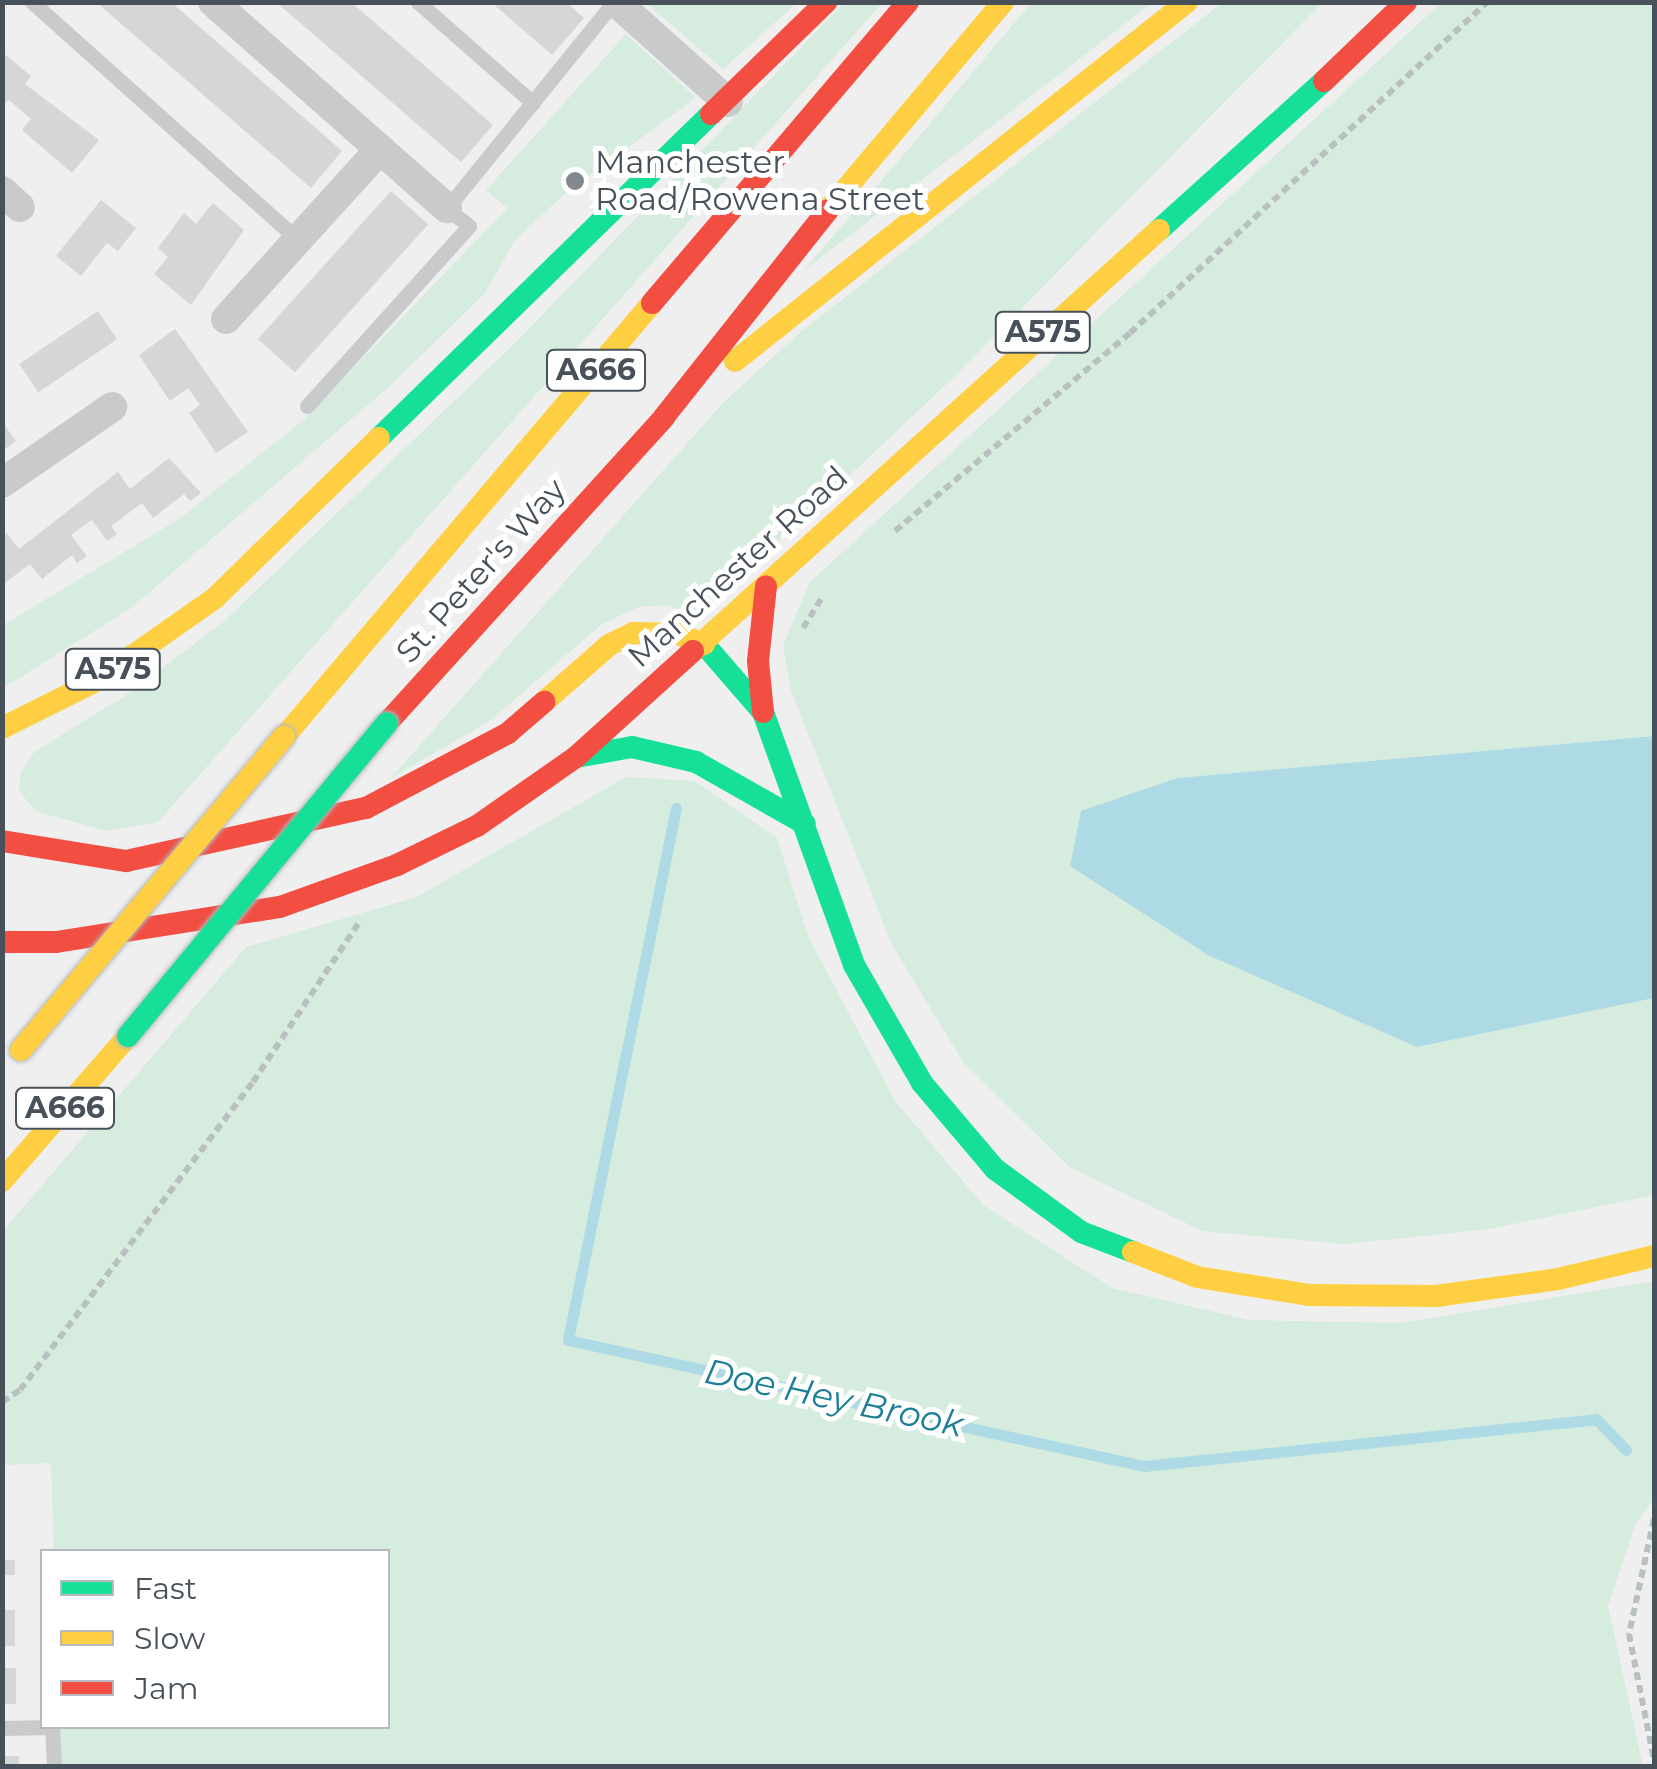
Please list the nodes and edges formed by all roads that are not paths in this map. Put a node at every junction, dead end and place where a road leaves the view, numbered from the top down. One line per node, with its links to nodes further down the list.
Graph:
1 (32, 2): 16 (lane)
2 (213, 2): 14 (street)
3 (418, 2): 13 (lane)
4 (615, 2): 12 (street); 13 (lane)
5 (826, 2): 12 (main road, A575)
6 (908, 2): 32 (main road, St. Peter's Way / A666, bridge)
7 (1002, 2): 20 (main road, St. Peter's Way / A666)
8 (1188, 2): 20 (main road)
9 (1388, 2): 11 (main road, Manchester Road)
10 (1406, 2): 11 (main road)
11 (1324, 81): 22 (main road, Manchester Road / A575)
12 (728, 102): 25 (main road, A575)
13 (533, 103): 15 (lane)
14 (380, 149): 15 (street); 16 (street)
15 (448, 208): 18 (lane)
16 (298, 240): 17 (street)
17 (226, 319)
18 (307, 406)
19 (112, 407): 21 (street)
20 (664, 417): 33 (main road, St. Peter's Way / A666, bridge)
21 (2, 483)
22 (766, 586): 23 (main road, Manchester Road / A575); 24 (main road)
23 (704, 644): 24 (main road); 26 (main road, Manchester Road / A575); 28 (main road)
24 (763, 712): 27 (main road)
25 (2, 728)
26 (576, 757): 27 (main road); 31 (main road, Manchester Road / A575)
27 (805, 824): 34 (main road)
28 (2, 841)
29 (2, 934): 31 (main road, A575)
30 (2, 942): 31 (main road, Manchester Road / A575)
31 (28, 943)
32 (2, 1072)
33 (2, 1181)
34 (1654, 1256)
35 (40, 1727): 36 (lane)
36 (2, 1728)
37 (52, 1729): 38 (lane)
38 (54, 1766)

